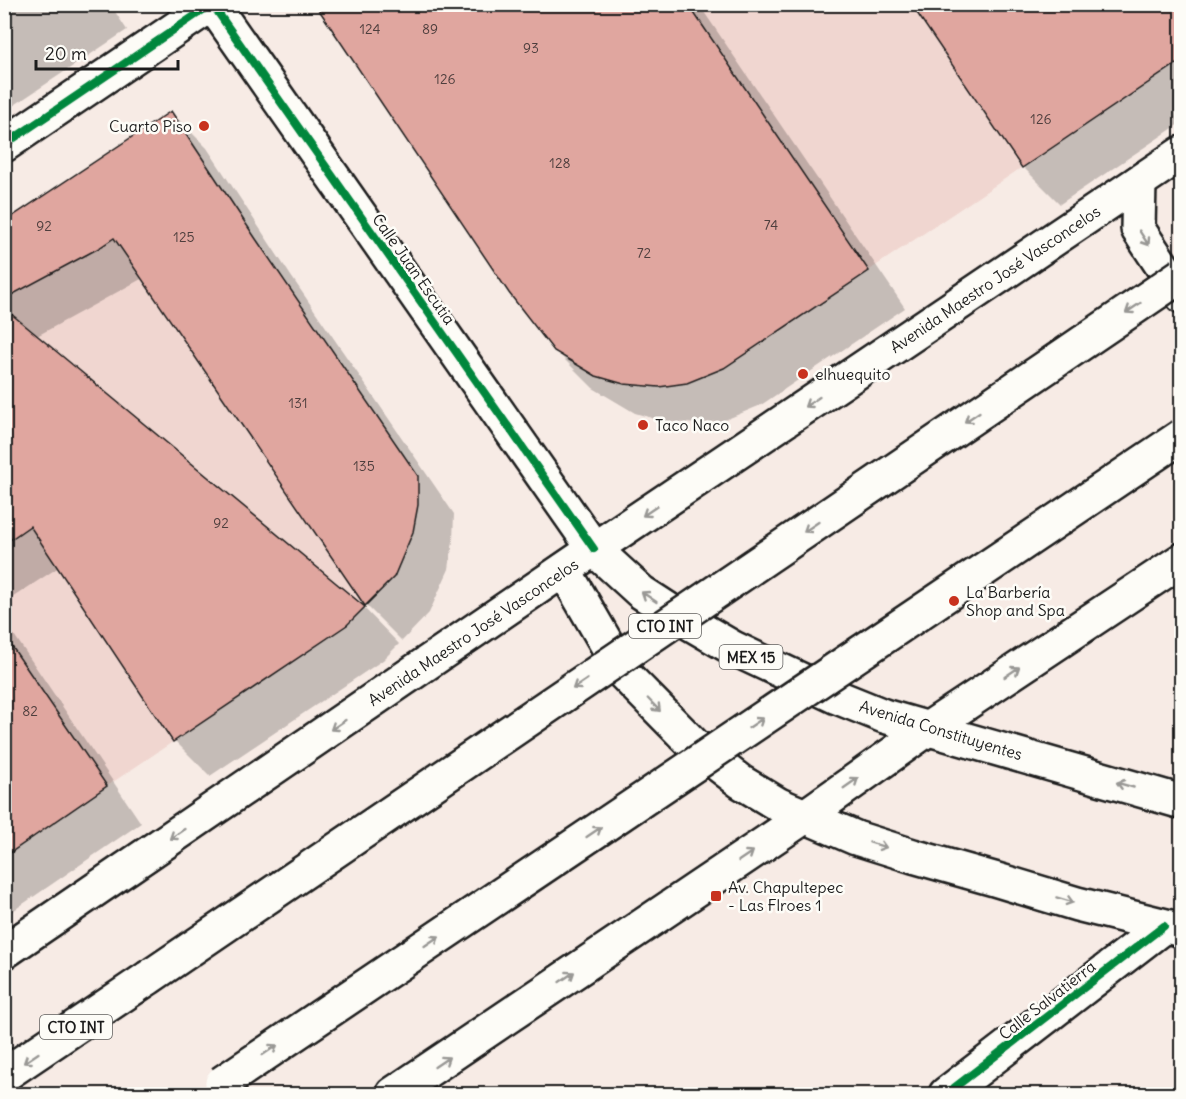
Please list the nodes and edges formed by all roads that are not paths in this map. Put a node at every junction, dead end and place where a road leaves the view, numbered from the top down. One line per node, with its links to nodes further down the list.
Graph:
1 (212, 4): 2 (main road); 8 (main road, Calle Juan Escutia)
2 (4, 145)
3 (1182, 153): 4 (main road, Avenida Maestro José Vasconcelos)
4 (1139, 182): 6 (main road, one-way to 6); 8 (main road, Avenida Maestro José Vasconcelos, one-way to 8)
5 (1182, 275): 16 (main road, CTO INT, one-way to 16, bridge)
6 (1182, 296)
7 (1182, 436): 17 (main road, one-way to 7, bridge)
8 (594, 549): 10 (main road, Avenida Maestro José Vasconcelos); 11 (main road, Avenida Constituyentes / MEX 15, one-way to 8)
9 (1182, 560): 11 (main road, one-way to 9)
10 (564, 570): 13 (main road, one-way to 13); 15 (main road, Avenida Maestro José Vasconcelos, one-way to 15)
11 (928, 728): 12 (main road, Avenida Constituyentes / MEX 15, one-way to 11); 13 (main road, one-way to 11)
12 (1182, 802)
13 (804, 817): 14 (main road, one-way to 14); 18 (main road, one-way to 13)
14 (1173, 928): 19 (main road, Calle Salvatierra)
15 (4, 952)
16 (4, 1075)
17 (213, 1089)
18 (393, 1095)
19 (946, 1095)

